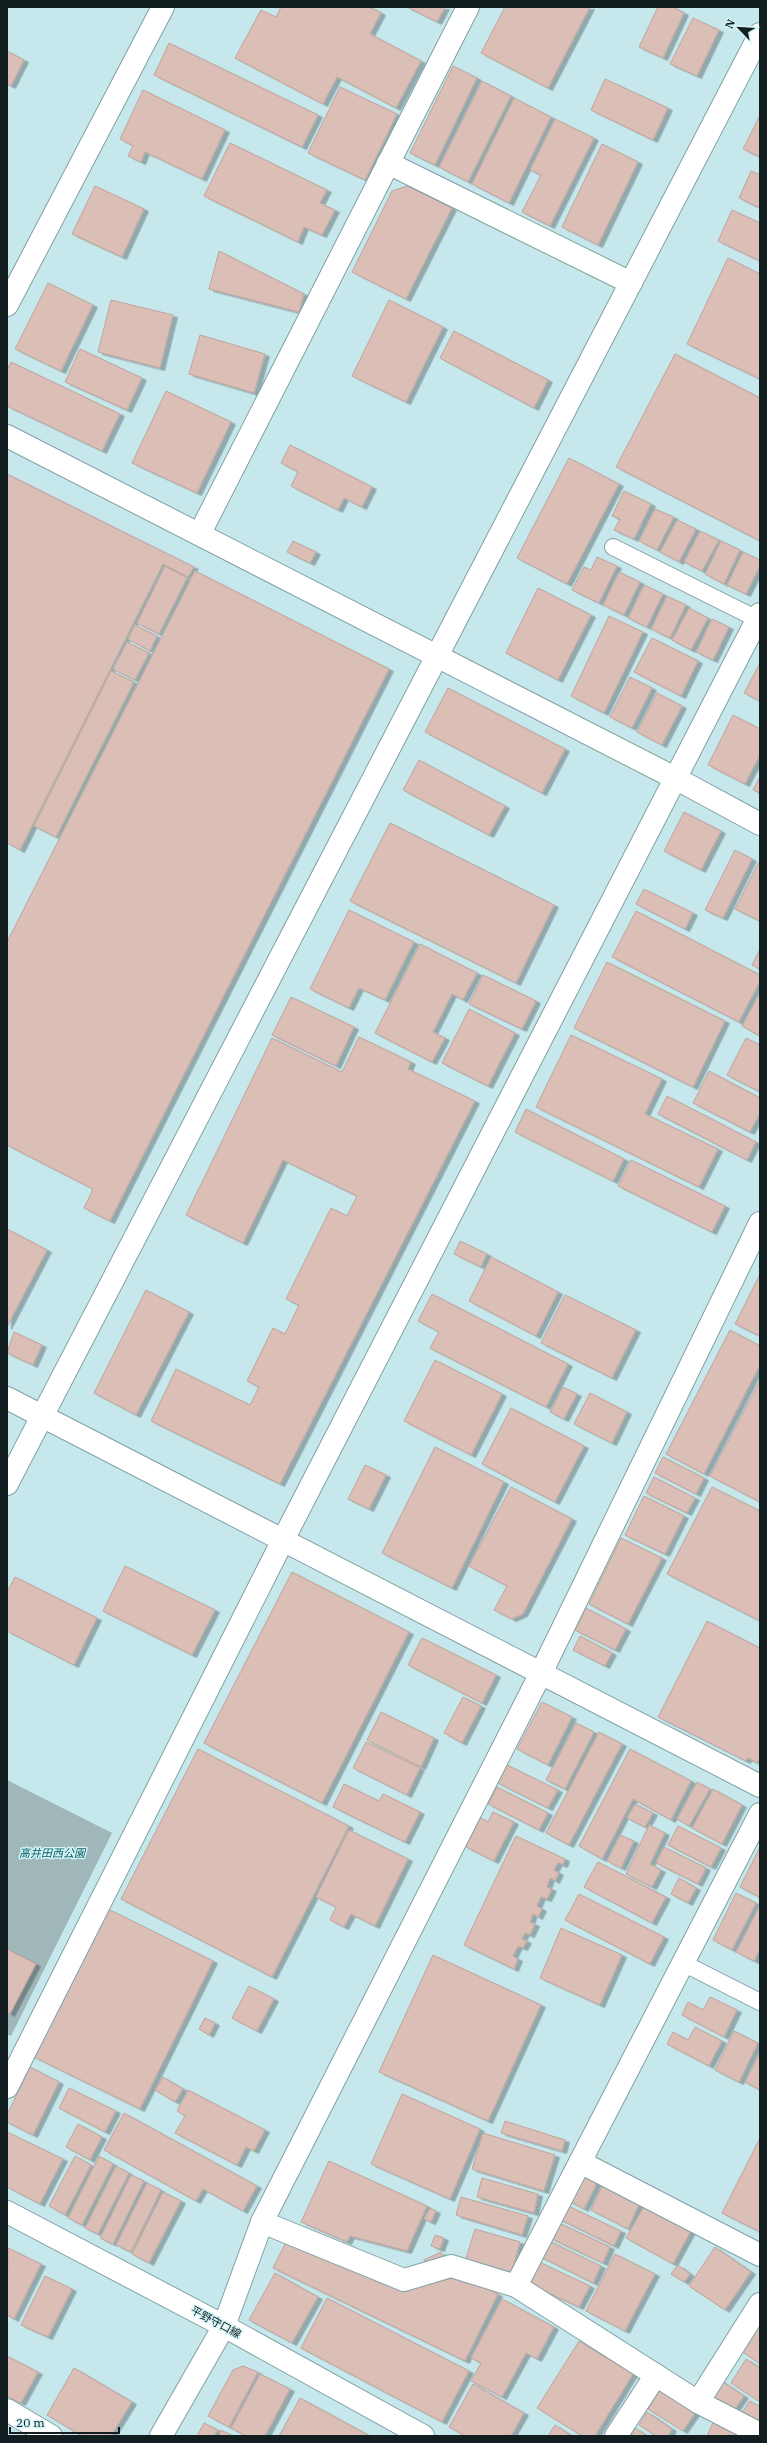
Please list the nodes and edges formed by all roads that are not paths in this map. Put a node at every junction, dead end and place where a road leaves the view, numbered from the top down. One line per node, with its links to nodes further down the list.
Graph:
1 (163, 7): 6 (street)
2 (468, 7): 4 (street)
3 (760, 34): 5 (street)
4 (388, 163): 5 (street); 8 (street)
5 (631, 283): 11 (street)
6 (7, 305)
7 (7, 436): 8 (street)
8 (200, 534): 11 (street)
9 (613, 547): 10 (lane)
10 (759, 616): 12 (street)
11 (438, 656): 12 (street); 16 (street)
12 (675, 778): 13 (street); 18 (street)
13 (760, 824)
14 (760, 1223): 19 (street)
15 (7, 1398): 16 (street)
16 (41, 1415): 17 (street); 18 (street)
17 (7, 1484)
18 (283, 1540): 19 (street); 24 (street)
19 (541, 1673): 20 (street); 27 (street)
20 (760, 1786)
21 (760, 1814): 22 (street)
22 (683, 1963): 23 (lane); 25 (street)
23 (760, 2002)
24 (7, 2087)
25 (580, 2162): 28 (street); 29 (street)
26 (7, 2212): 31 (street, 平野守口線)
27 (262, 2222): 29 (street); 31 (street)
28 (760, 2255)
29 (516, 2286): 32 (street)
30 (760, 2304): 33 (street)
31 (224, 2326): 37 (street); 38 (street, 平野守口線)
32 (656, 2375): 33 (street); 39 (street)
33 (698, 2402): 35 (street)
34 (7, 2410): 36 (street)
35 (760, 2434)
36 (51, 2436)
37 (161, 2436)
38 (423, 2436)
39 (616, 2436)

